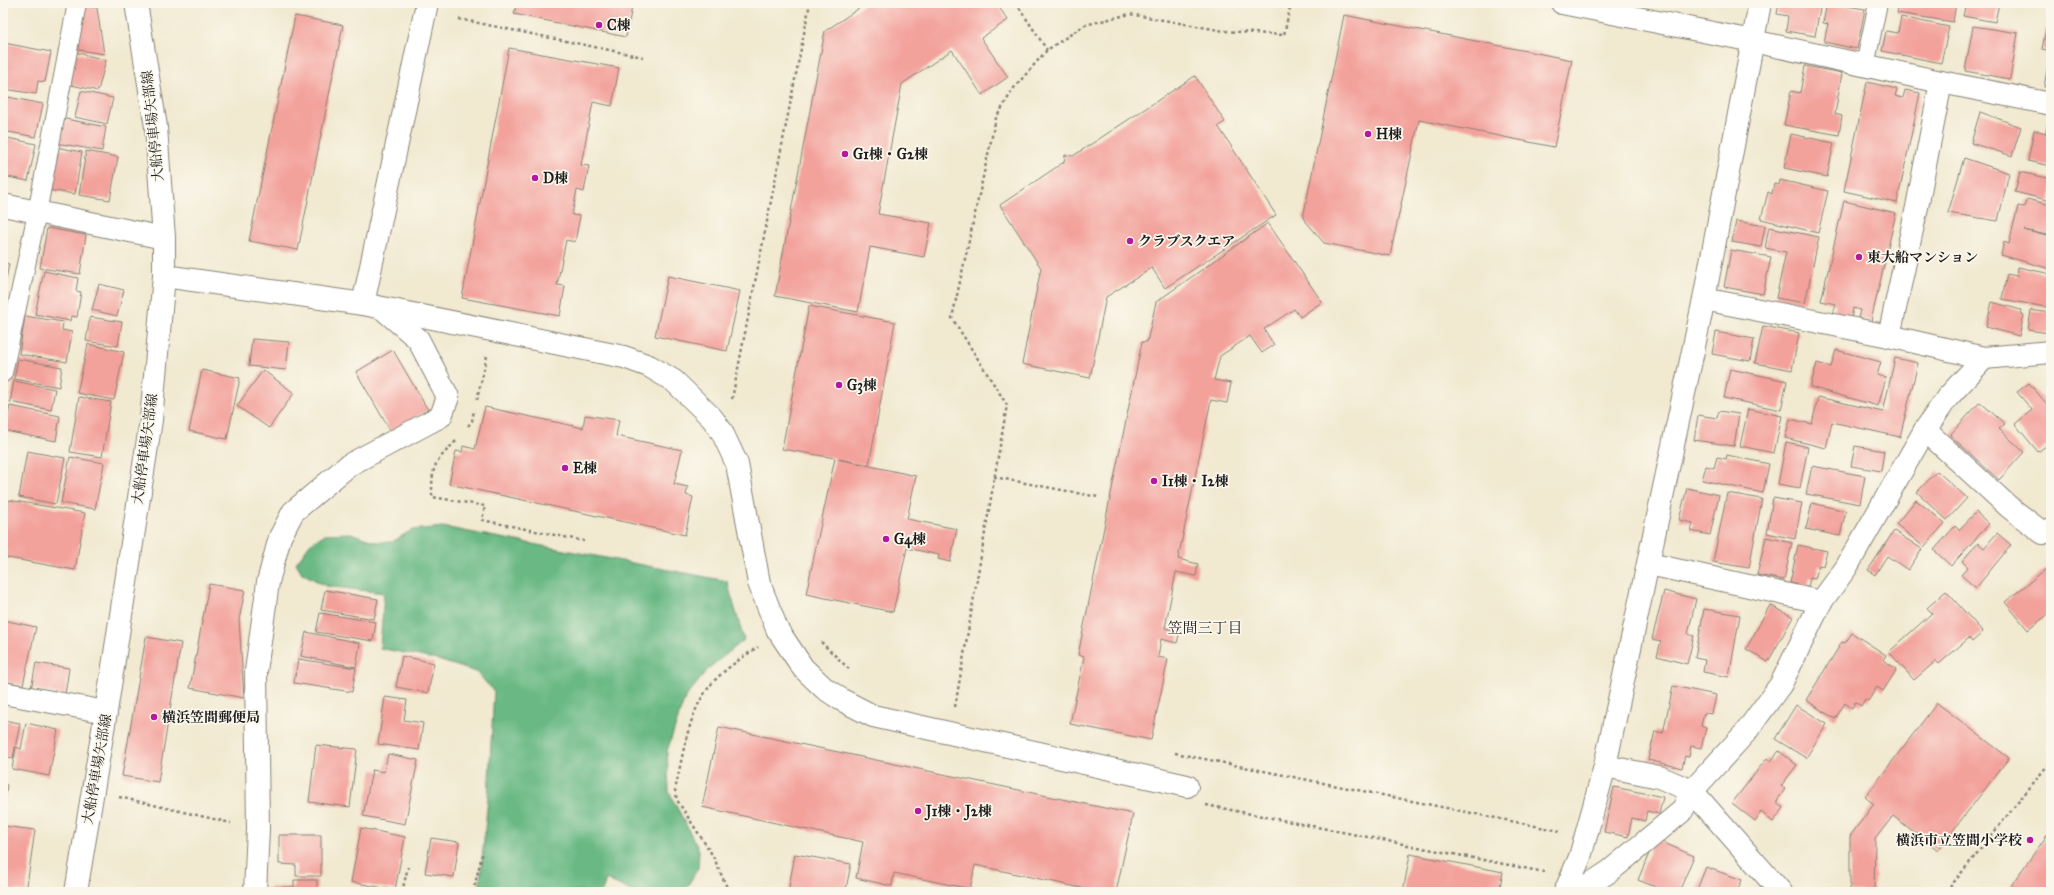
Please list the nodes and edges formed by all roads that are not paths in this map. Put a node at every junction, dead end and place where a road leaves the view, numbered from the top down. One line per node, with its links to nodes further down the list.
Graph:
1 (77, 3): 12 (lane)
2 (136, 3): 13 (street, 大船停車場矢部線)
3 (427, 3): 16 (street)
4 (1562, 3): 7 (street)
5 (1760, 3): 7 (street)
6 (1878, 3): 8 (lane)
7 (1753, 41): 8 (street); 15 (street)
8 (1865, 66): 9 (street)
9 (1941, 82): 10 (street); 17 (street)
10 (2051, 104)
11 (3, 205): 12 (street)
12 (37, 213): 13 (street); 20 (lane)
13 (164, 238): 14 (street, 大船停車場矢部線)
14 (164, 276): 16 (street); 26 (street, 大船停車場矢部線)
15 (1704, 299): 17 (street); 23 (street)
16 (372, 306): 28 (street); 32 (street)
17 (1889, 336): 19 (street)
18 (2051, 352): 19 (street)
19 (1984, 358): 21 (street)
20 (3, 373)
21 (1925, 430): 22 (street); 24 (street)
22 (2051, 529)
23 (1649, 564): 24 (street); 27 (street)
24 (1821, 602): 29 (street)
25 (3, 693): 26 (street)
26 (106, 712): 31 (street, 大船停車場矢部線)
27 (1605, 766): 29 (street); 30 (street)
28 (1187, 786)
29 (1692, 791): 30 (street); 33 (street)
30 (1570, 891)
31 (76, 892)
32 (256, 892)
33 (1781, 892)

